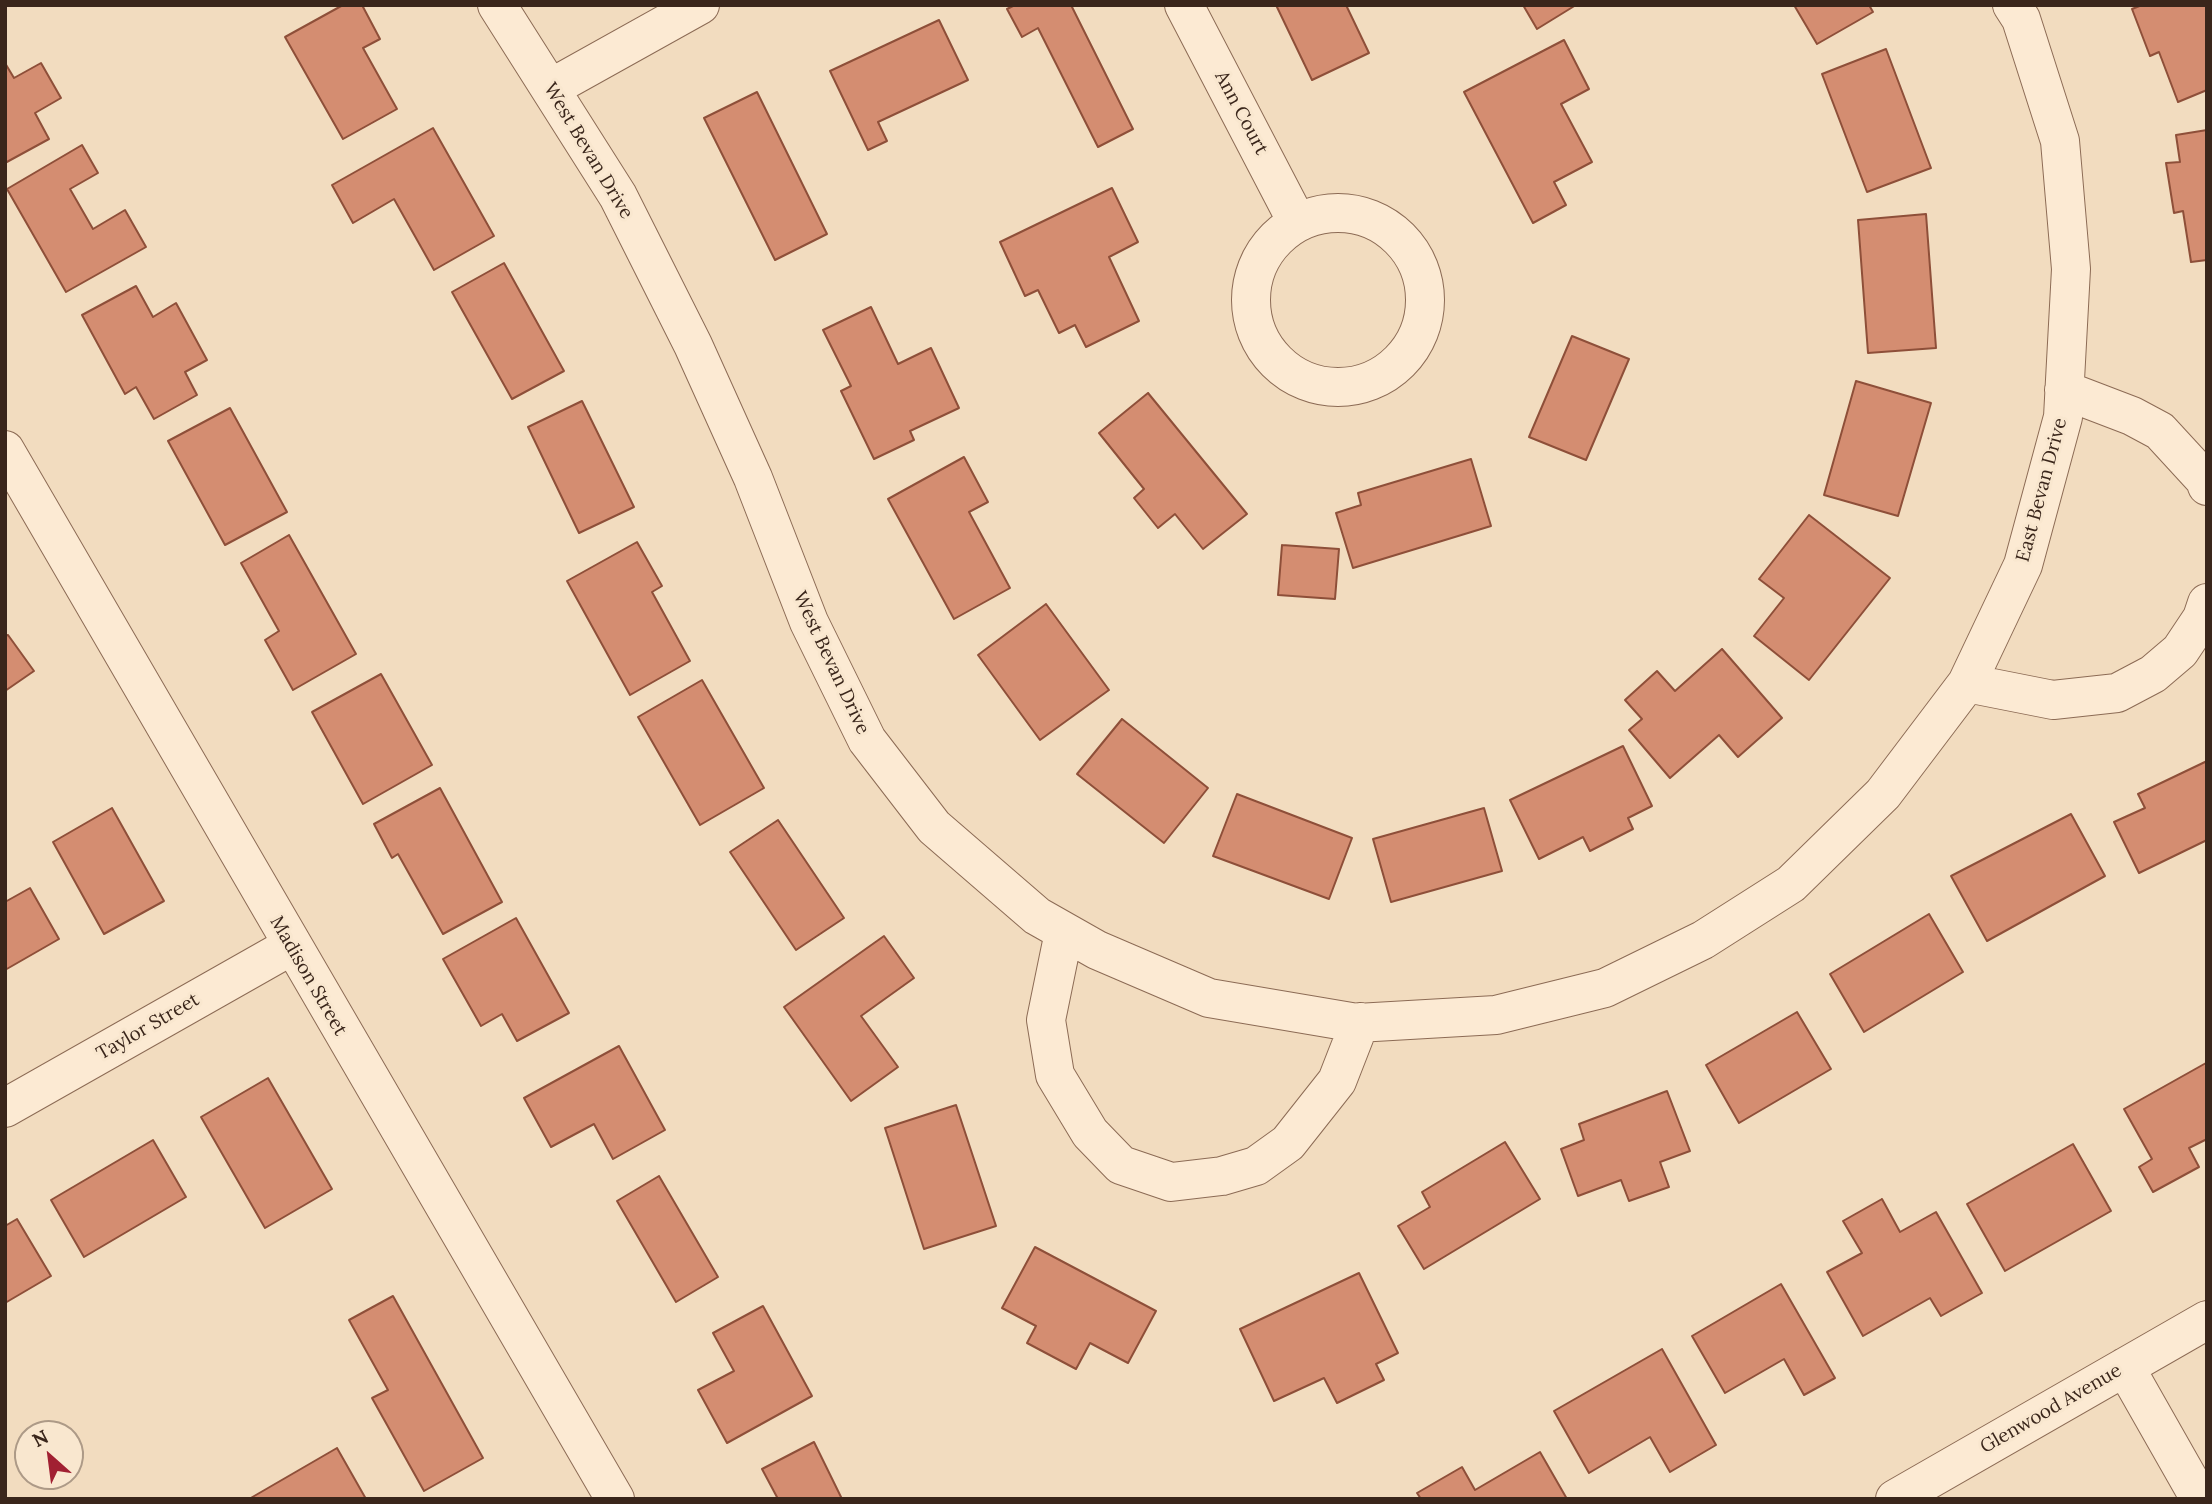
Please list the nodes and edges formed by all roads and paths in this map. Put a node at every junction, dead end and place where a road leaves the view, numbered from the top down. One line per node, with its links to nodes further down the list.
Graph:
1 (497, 5): 5 (street, West Bevan Drive)
2 (700, 5): 5 (street)
3 (1184, 5): 6 (street, Ann Court)
4 (2012, 5): 7 (street, East Bevan Drive)
5 (551, 88): 12 (street, West Bevan Drive)
6 (1297, 222): 6 (street)
7 (2064, 390): 9 (street); 11 (street, East Bevan Drive)
8 (5, 450): 14 (street, Madison Street)
9 (2207, 486)
10 (2207, 603): 11 (street)
11 (1967, 683): 13 (street, East Bevan Drive)
12 (1064, 932): 15 (street, West Bevan Drive); 15 (street)
13 (1703, 940): 15 (street, West Bevan Drive)
14 (290, 946): 16 (street, Taylor Street); 19 (street, Madison Street)
15 (1360, 1022)
16 (5, 1108)
17 (2207, 1320): 18 (street, Glenwood Avenue)
18 (2125, 1367): 20 (street, Glenwood Avenue); 21 (street)
19 (611, 1497)
20 (1895, 1499)
21 (2200, 1499)

